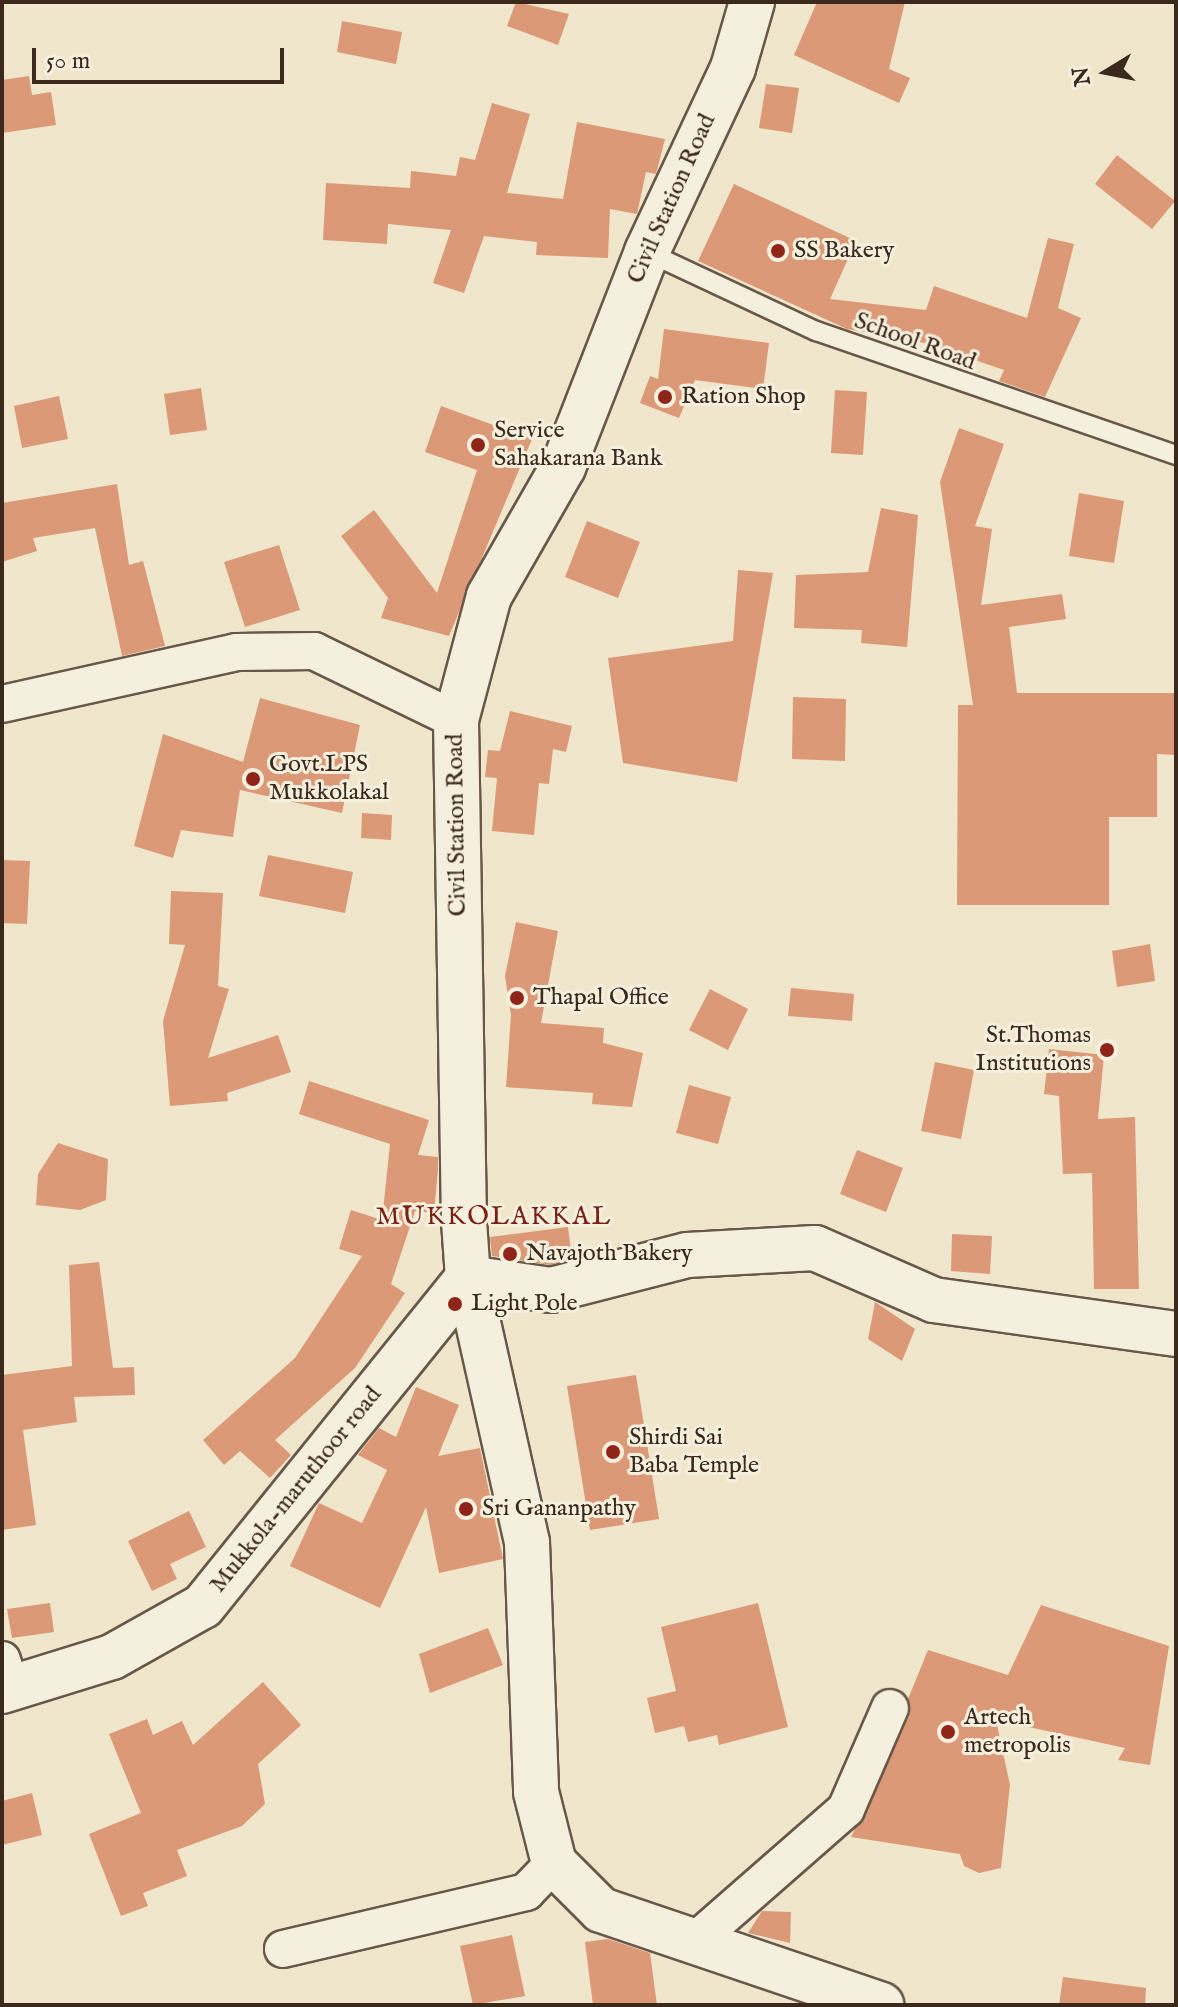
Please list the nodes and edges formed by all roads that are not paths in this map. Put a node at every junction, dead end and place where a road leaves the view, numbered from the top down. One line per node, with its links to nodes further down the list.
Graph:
1 (752, 2): 2 (main road, Civil Station Road)
2 (647, 252): 3 (lane, School Road); 5 (main road, Civil Station Road)
3 (1176, 455)
4 (2, 704): 5 (street)
5 (456, 720): 6 (main road, Civil Station Road)
6 (468, 1278): 7 (main road); 8 (main road, Mukkola-maruthoor road); 10 (main road, Civil Station Road)
7 (1176, 1334)
8 (5, 1680)
9 (890, 1708): 11 (street)
10 (554, 1863): 11 (main road); 12 (street)
11 (693, 1943): 13 (main road)
12 (283, 1949)
13 (881, 2005)

